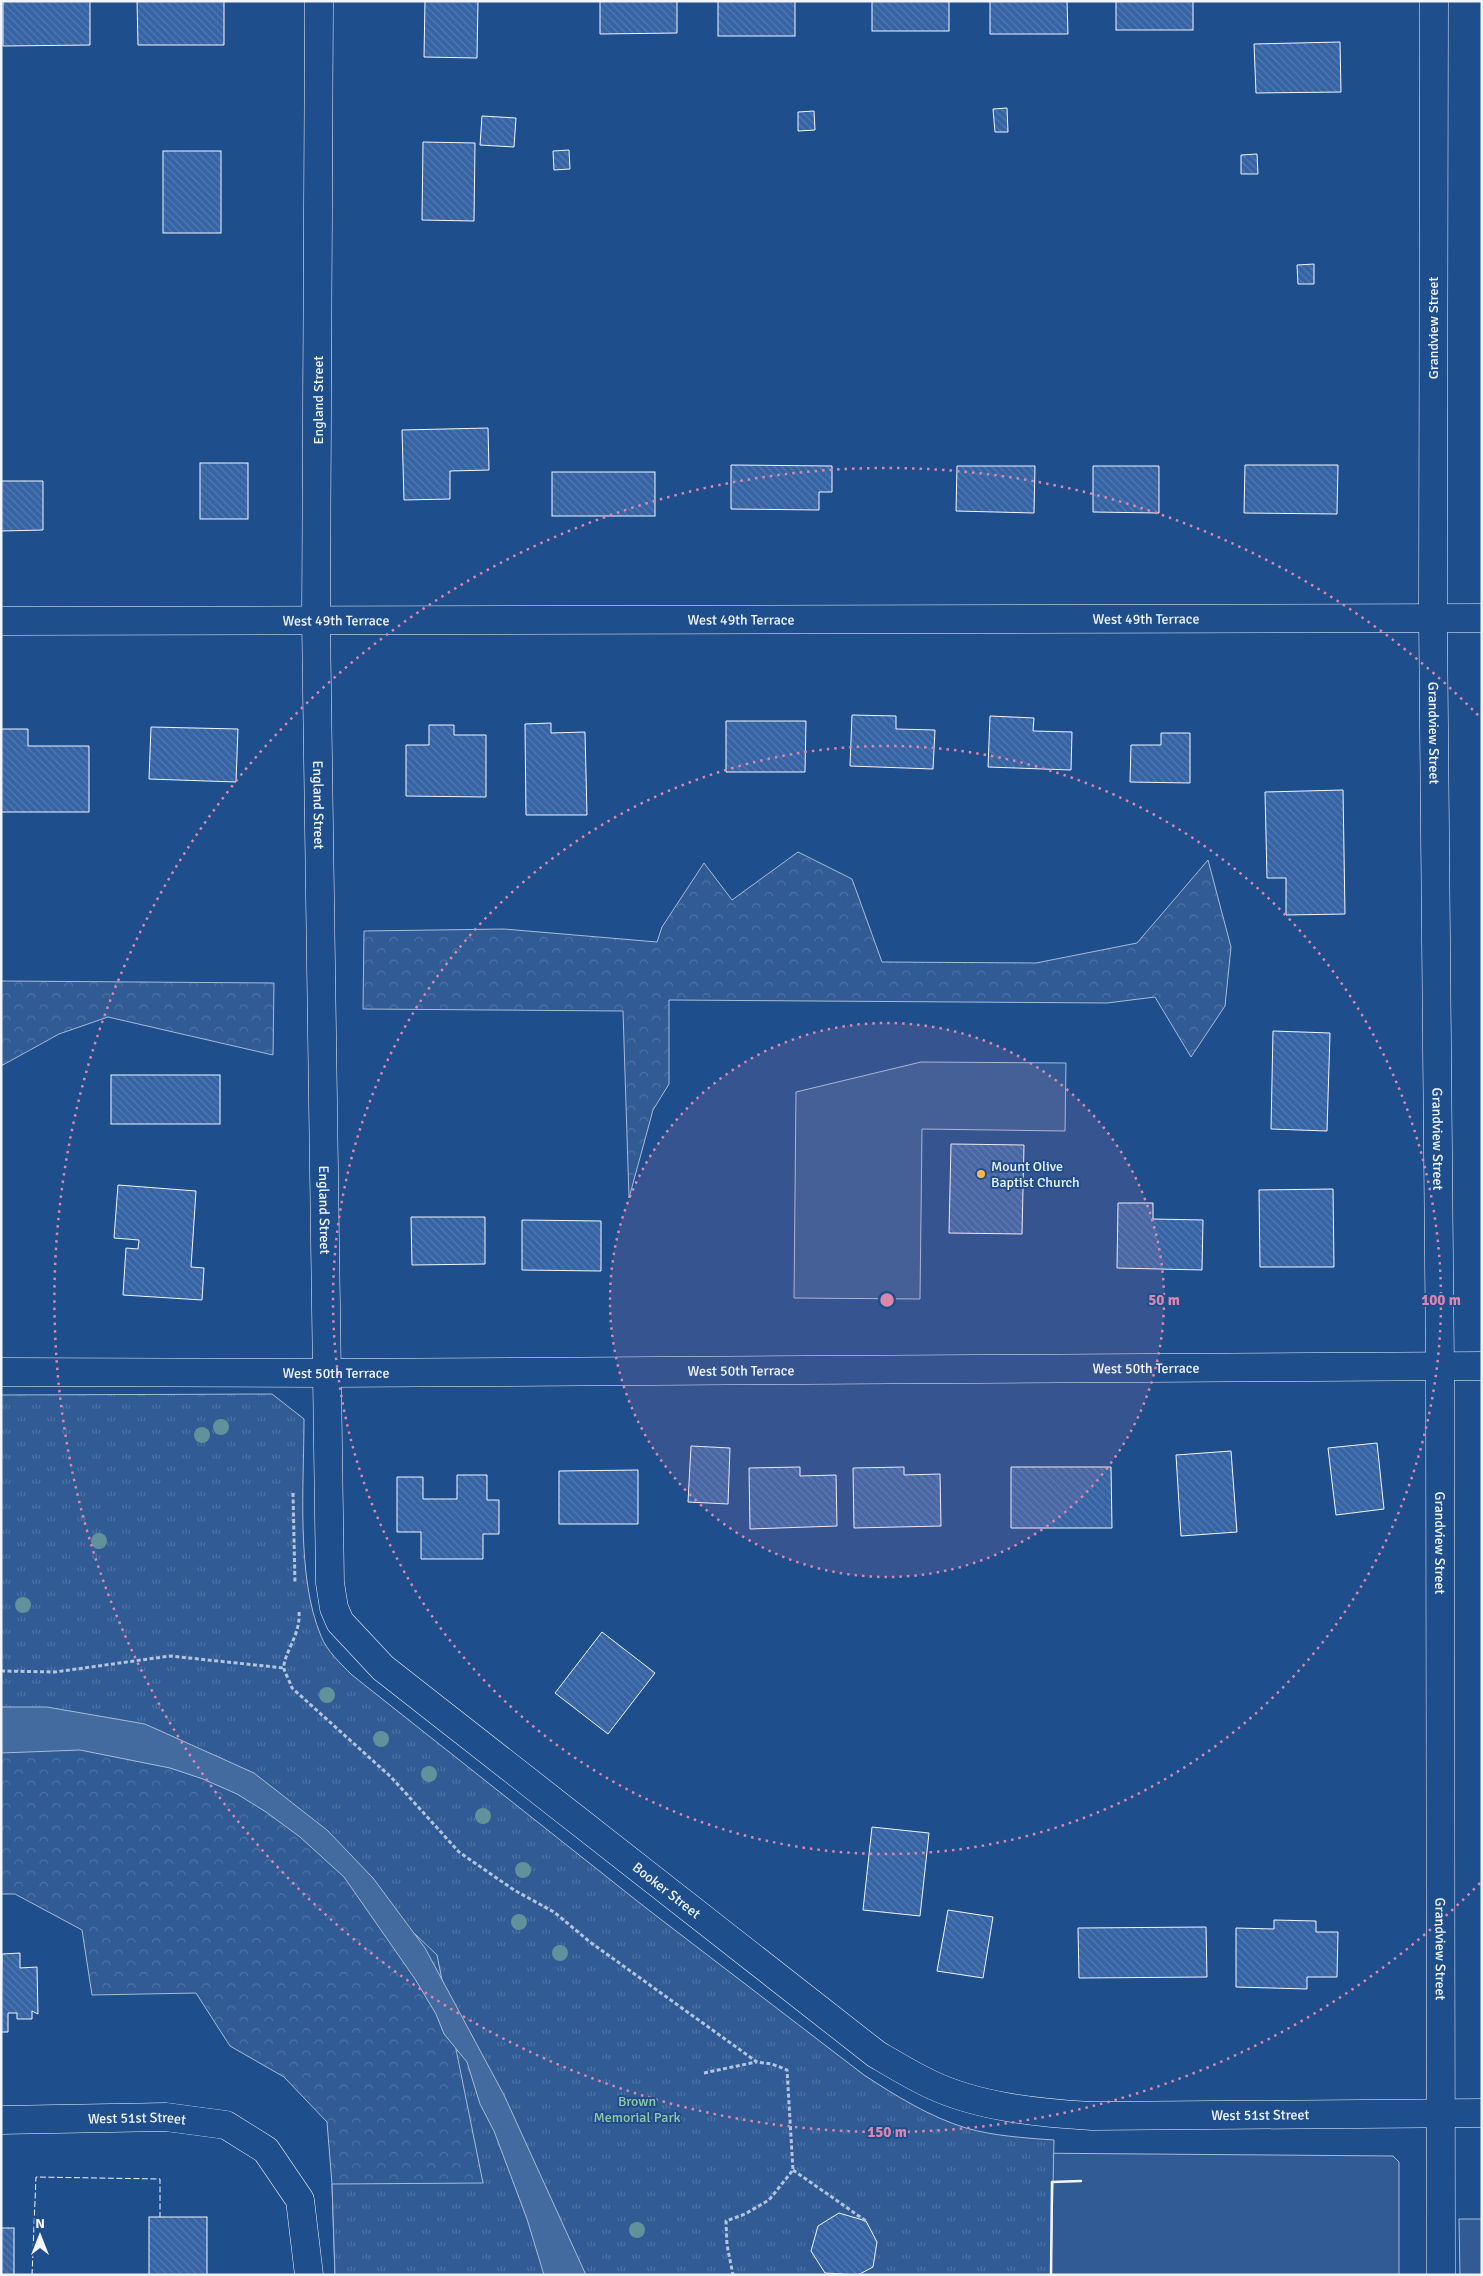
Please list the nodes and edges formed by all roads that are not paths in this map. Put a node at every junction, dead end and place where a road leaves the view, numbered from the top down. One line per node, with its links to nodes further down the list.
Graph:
1 (319, 1): 6 (street, England Street)
2 (1434, 1): 4 (street, Grandview Street)
3 (1482, 618): 4 (street, West 49th Terrace)
4 (1433, 619): 6 (street, West 49th Terrace); 8 (street, Grandview Street)
5 (1, 621): 6 (street, West 49th Terrace)
6 (316, 621): 10 (street, England Street)
7 (1482, 1366): 8 (street, West 50th Terrace)
8 (1440, 1367): 10 (street, West 50th Terrace); 14 (street, Grandview Street)
9 (1, 1372): 10 (street, West 50th Terrace)
10 (327, 1373): 11 (street, England Street)
11 (334, 1608): 12 (street, Booker Street)
12 (1037, 2113): 14 (street, West 51st Street)
13 (1482, 2113): 14 (street, West 51st Street)
14 (1441, 2114): 17 (street, Grandview Street)
15 (1, 2120): 16 (street, West 51st Street)
16 (309, 2275)
17 (1441, 2275)

